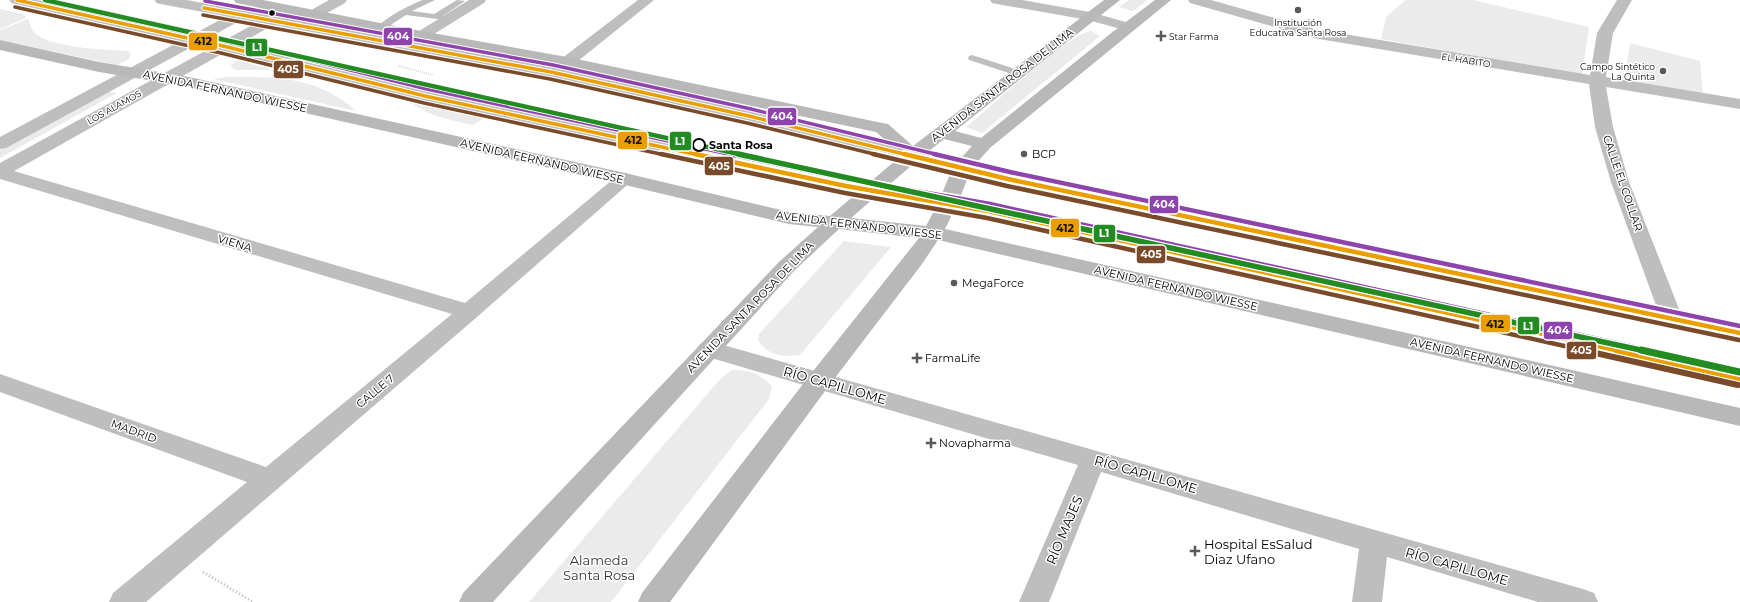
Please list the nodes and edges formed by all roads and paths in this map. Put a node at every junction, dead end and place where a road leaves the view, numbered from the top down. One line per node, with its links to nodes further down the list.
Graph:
1 (18, 0): 22 (street)
2 (162, 0): 12 (street)
3 (340, 0): 14 (street)
4 (431, 0): 13 (lane)
5 (647, 0): 26 (street)
6 (997, 0): 15 (street)
7 (1113, 0): 15 (main road, AVENIDA SANTA ROSA DE LIMA)
8 (1164, 0): 19 (main road)
9 (1195, 0): 30 (street, EL HABITO)
10 (1625, 0): 30 (street, CALLE EL COLLAR)
11 (468, 1): 16 (street)
12 (240, 8): 14 (main road); 17 (street); 22 (street, LOS ALAMOS)
13 (404, 12): 16 (lane); 20 (lane)
14 (313, 15): 18 (street); 20 (main road)
15 (1090, 16): 19 (street); 28 (main road, AVENIDA SANTA ROSA DE LIMA)
16 (442, 18): 21 (street)
17 (270, 20): 18 (street); 24 (street, LOS ALAMOS)
18 (295, 25): 37 (street)
19 (1128, 27): 32 (main road)
20 (380, 28): 21 (main road)
21 (421, 36): 26 (main road)
22 (194, 39): 24 (street); 27 (street, LOS ALAMOS)
23 (0, 45): 27 (main road, AVENIDA FERNANDO WIESSE)
24 (223, 46): 29 (street, LOS ALAMOS); 41 (street)
25 (972, 58): 28 (lane)
26 (567, 62): 37 (main road)
27 (132, 72): 29 (main road, AVENIDA FERNANDO WIESSE); 35 (street, LOS ALAMOS)
28 (1018, 73): 31 (main road, AVENIDA SANTA ROSA DE LIMA)
29 (166, 78): 39 (street, LOS ALAMOS); 40 (main road, AVENIDA FERNANDO WIESSE)
30 (1597, 82): 33 (street, EL HABITO); 46 (street, CALLE EL COLLAR)
31 (1002, 85): 32 (main road); 34 (main road, AVENIDA SANTA ROSA DE LIMA)
32 (1040, 98): 36 (main road)
33 (1740, 104)
34 (941, 133): 36 (main road); 37 (main road, AVENIDA SANTA ROSA DE LIMA)
35 (0, 144)
36 (984, 144): 38 (main road)
37 (913, 155): 38 (street); 41 (main road, AVENIDA SANTA ROSA DE LIMA)
38 (962, 168): 42 (main road); 46 (street)
39 (0, 172): 45 (street, VIENA)
40 (625, 179): 43 (main road, AVENIDA FERNANDO WIESSE); 45 (street, CALLE 7)
41 (872, 191): 42 (street); 43 (main road, AVENIDA SANTA ROSA DE LIMA)
42 (948, 203): 44 (main road); 49 (street)
43 (833, 224): 44 (main road, AVENIDA FERNANDO WIESSE); 48 (main road, AVENIDA SANTA ROSA DE LIMA)
44 (933, 233): 50 (main road); 52 (main road, AVENIDA FERNANDO WIESSE)
45 (469, 312): 54 (street, CALLE 7)
46 (1672, 319): 47 (street)
47 (1740, 333)
48 (709, 348): 50 (street, RÍO CAPILLOME); 59 (main road, AVENIDA SANTA ROSA DE LIMA)
49 (1740, 378)
50 (819, 381): 53 (street, RÍO CAPILLOME); 60 (main road)
51 (0, 383): 54 (street, MADRID)
52 (1740, 417)
53 (1093, 459): 55 (street, RÍO CAPILLOME); 61 (street, RÍO MAJES)
54 (268, 479): 56 (street, CALLE 7)
55 (1374, 542): 62 (street); 63 (street, RÍO CAPILLOME)
56 (178, 557): 57 (street, CALLE 7); 58 (path)
57 (124, 602)
58 (253, 602)
59 (474, 602)
60 (653, 602)
61 (1034, 602)
62 (1367, 602)
63 (1583, 602)

